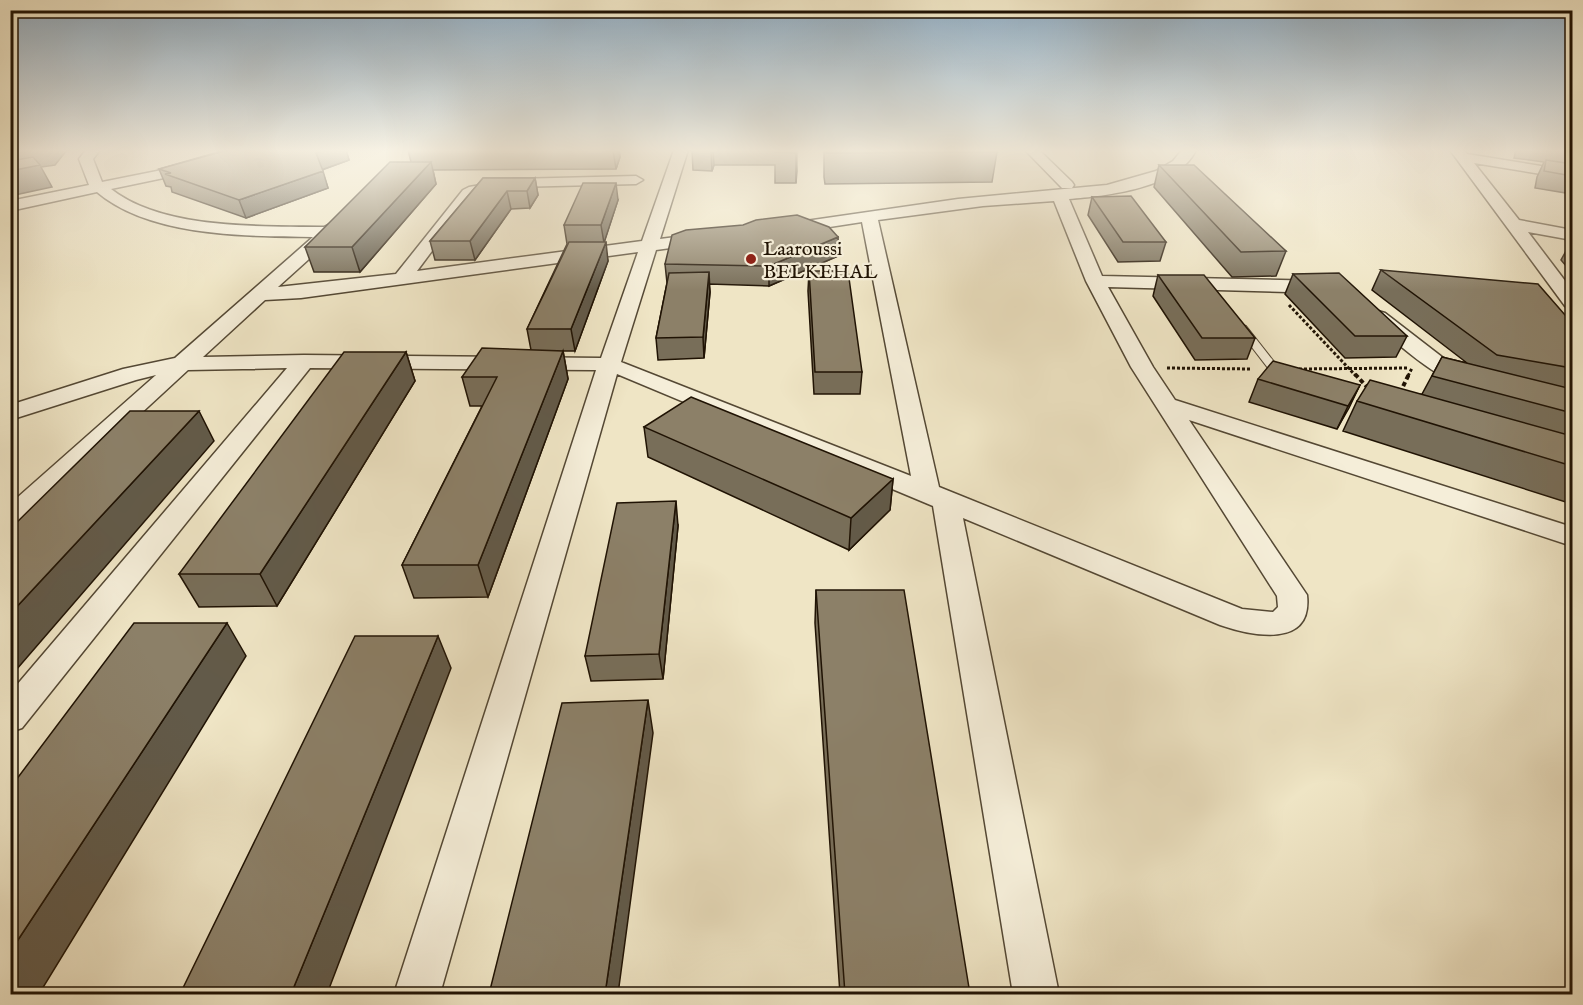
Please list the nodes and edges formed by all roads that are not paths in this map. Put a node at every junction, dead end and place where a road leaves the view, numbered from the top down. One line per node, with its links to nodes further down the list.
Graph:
1 (54, 197): 8 (street)
2 (111, 197): 13 (street)
3 (465, 197): 17 (street)
4 (666, 197): 16 (street)
5 (1011, 197): 10 (street)
6 (1065, 197): 18 (street)
7 (1491, 197): 11 (street)
8 (10, 206)
9 (352, 210): 13 (street)
10 (869, 218): 12 (street); 31 (street)
11 (1511, 224): 14 (street); 21 (street)
12 (765, 231)
13 (328, 232): 20 (street)
14 (1572, 235)
15 (720, 237): 16 (street)
16 (651, 246): 17 (street); 26 (street)
17 (402, 278): 20 (street)
18 (1095, 281): 19 (street); 29 (street)
19 (1340, 287)
20 (262, 294): 25 (street)
21 (1572, 302)
22 (1366, 307): 28 (street)
23 (1237, 322): 27 (lane)
24 (304, 361): 25 (street); 26 (street); 34 (street)
25 (179, 364): 30 (street); 32 (street)
26 (609, 365): 31 (street); 35 (street)
27 (1287, 385)
28 (1489, 386)
29 (1167, 405): 31 (street); 33 (street)
30 (10, 412)
31 (937, 496): 36 (street)
32 (10, 519)
33 (1572, 537)
34 (10, 718)
35 (417, 994)
36 (1036, 994)

